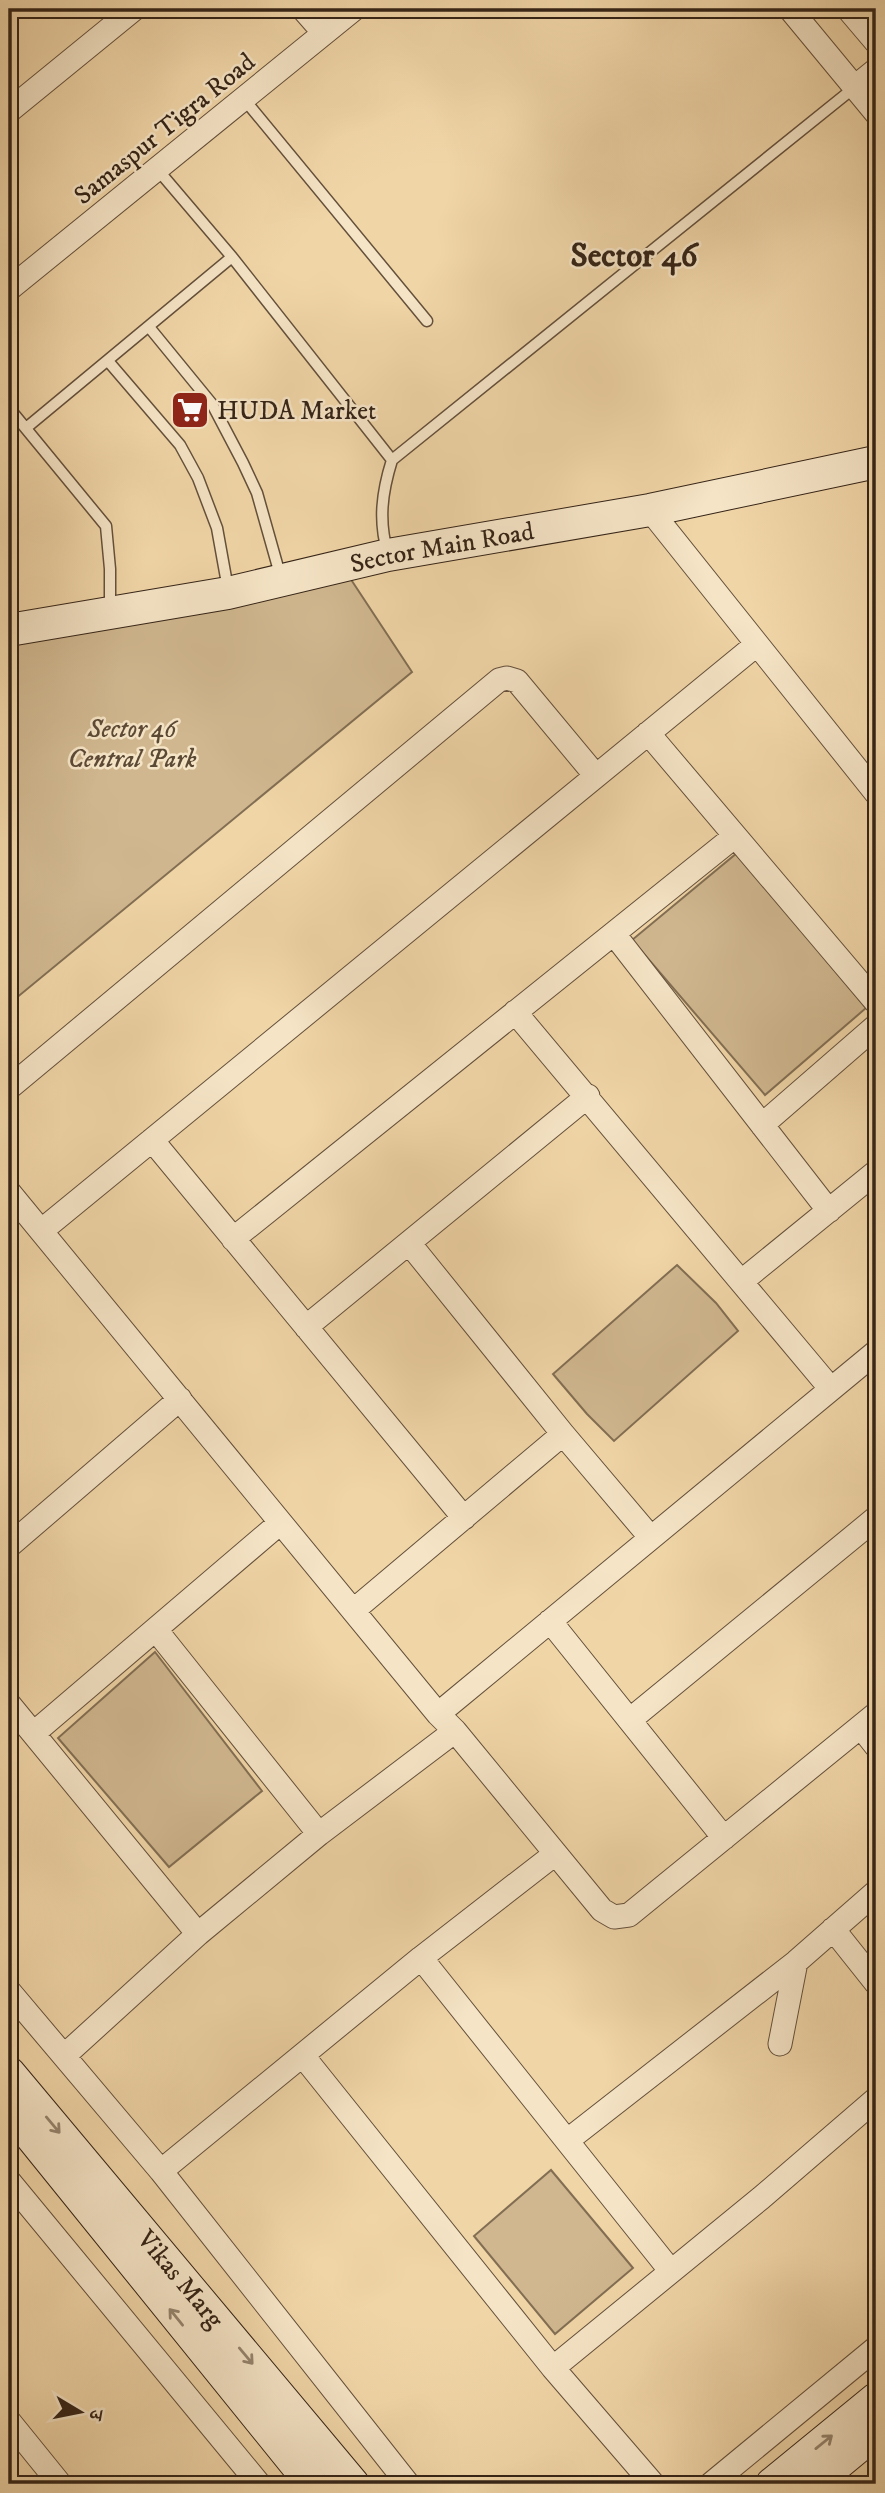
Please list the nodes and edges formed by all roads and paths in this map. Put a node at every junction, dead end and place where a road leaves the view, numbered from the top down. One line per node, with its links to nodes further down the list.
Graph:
1 (134, 9): 11 (street)
2 (303, 9): 6 (street)
3 (354, 9): 6 (street, Samaspur Tigra Road)
4 (790, 9): 9 (street)
5 (848, 9): 7 (street)
6 (324, 33): 10 (street, Samaspur Tigra Road)
7 (876, 42)
8 (876, 71): 9 (street)
9 (855, 87): 12 (street); 21 (lane)
10 (244, 99): 13 (street, Samaspur Tigra Road); 16 (lane)
11 (9, 111)
12 (876, 113)
13 (158, 170): 14 (lane); 15 (street, Samaspur Tigra Road)
14 (232, 257): 17 (lane); 21 (lane)
15 (9, 289)
16 (427, 321)
17 (149, 327): 18 (lane); 25 (lane)
18 (108, 361): 20 (lane); 26 (lane)
19 (9, 408): 20 (lane)
20 (26, 428): 27 (lane)
21 (392, 460): 24 (lane)
22 (876, 462): 23 (main road, Sector Main Road)
23 (650, 510): 24 (main road, Sector Main Road); 29 (street)
24 (388, 555): 25 (main road, Sector Main Road)
25 (282, 581): 26 (main road, Sector Main Road)
26 (228, 593): 27 (main road, Sector Main Road)
27 (110, 612): 28 (main road, Sector Main Road)
28 (11, 628)
29 (756, 645): 30 (street); 32 (street)
30 (648, 733): 31 (street); 33 (street)
31 (596, 776): 38 (street); 41 (street)
32 (876, 793)
33 (736, 836): 34 (street); 35 (street)
34 (614, 934): 36 (street); 40 (street)
35 (876, 1002)
36 (515, 1012): 39 (street); 46 (street)
37 (876, 1026): 40 (street)
38 (9, 1088)
39 (588, 1096): 47 (street); 48 (street)
40 (762, 1125): 44 (street)
41 (152, 1140): 45 (street); 46 (street)
42 (876, 1172): 44 (street)
43 (9, 1192): 45 (street)
44 (829, 1212): 48 (street)
45 (41, 1231): 52 (street)
46 (233, 1239): 49 (street)
47 (409, 1243): 49 (street); 53 (street)
48 (742, 1281): 51 (street)
49 (306, 1327): 54 (street)
50 (876, 1352): 51 (street)
51 (831, 1389): 57 (street)
52 (180, 1399): 56 (street); 58 (street)
53 (564, 1434): 54 (street); 57 (street)
54 (464, 1518): 59 (street)
55 (876, 1518): 64 (street)
56 (280, 1523): 59 (street); 61 (street)
57 (651, 1538): 60 (street)
58 (9, 1546)
59 (354, 1610): 63 (street)
60 (550, 1621): 63 (street); 64 (street)
61 (156, 1630): 67 (street); 69 (street)
62 (9, 1704): 67 (street)
63 (438, 1714): 66 (street)
64 (631, 1719): 70 (street)
65 (868, 1721): 68 (street); 70 (street)
66 (455, 1731): 69 (street); 71 (street)
67 (34, 1733): 74 (street)
68 (876, 1746)
69 (319, 1834): 74 (street)
70 (724, 1838): 71 (street)
71 (555, 1854): 75 (street)
72 (876, 1892): 73 (street)
73 (833, 1929): 76 (street); 77 (street)
74 (198, 1934): 80 (street)
75 (421, 1958): 81 (street); 85 (street)
76 (796, 1962): 79 (street); 85 (street)
77 (876, 1983)
78 (9, 1991): 80 (street)
79 (780, 2044)
80 (64, 2056): 86 (street)
81 (303, 2056): 86 (street); 90 (street)
82 (9, 2073): 97 (main road, Vikas Marg, one-way to 97)
83 (876, 2099): 88 (street)
84 (9, 2109): 96 (main road, Vikas Marg, one-way to 84)
85 (568, 2140): 88 (street)
86 (161, 2171): 98 (street)
87 (9, 2181): 95 (street)
88 (670, 2270): 90 (street)
89 (876, 2348): 100 (street)
90 (553, 2368): 99 (street)
91 (876, 2399): 101 (main road, one-way to 91)
92 (9, 2421): 94 (street)
93 (876, 2432): 102 (main road)
94 (60, 2484)
95 (259, 2484)
96 (312, 2484)
97 (353, 2484)
98 (408, 2484)
99 (653, 2484)
100 (711, 2484)
101 (772, 2484)
102 (813, 2484)

